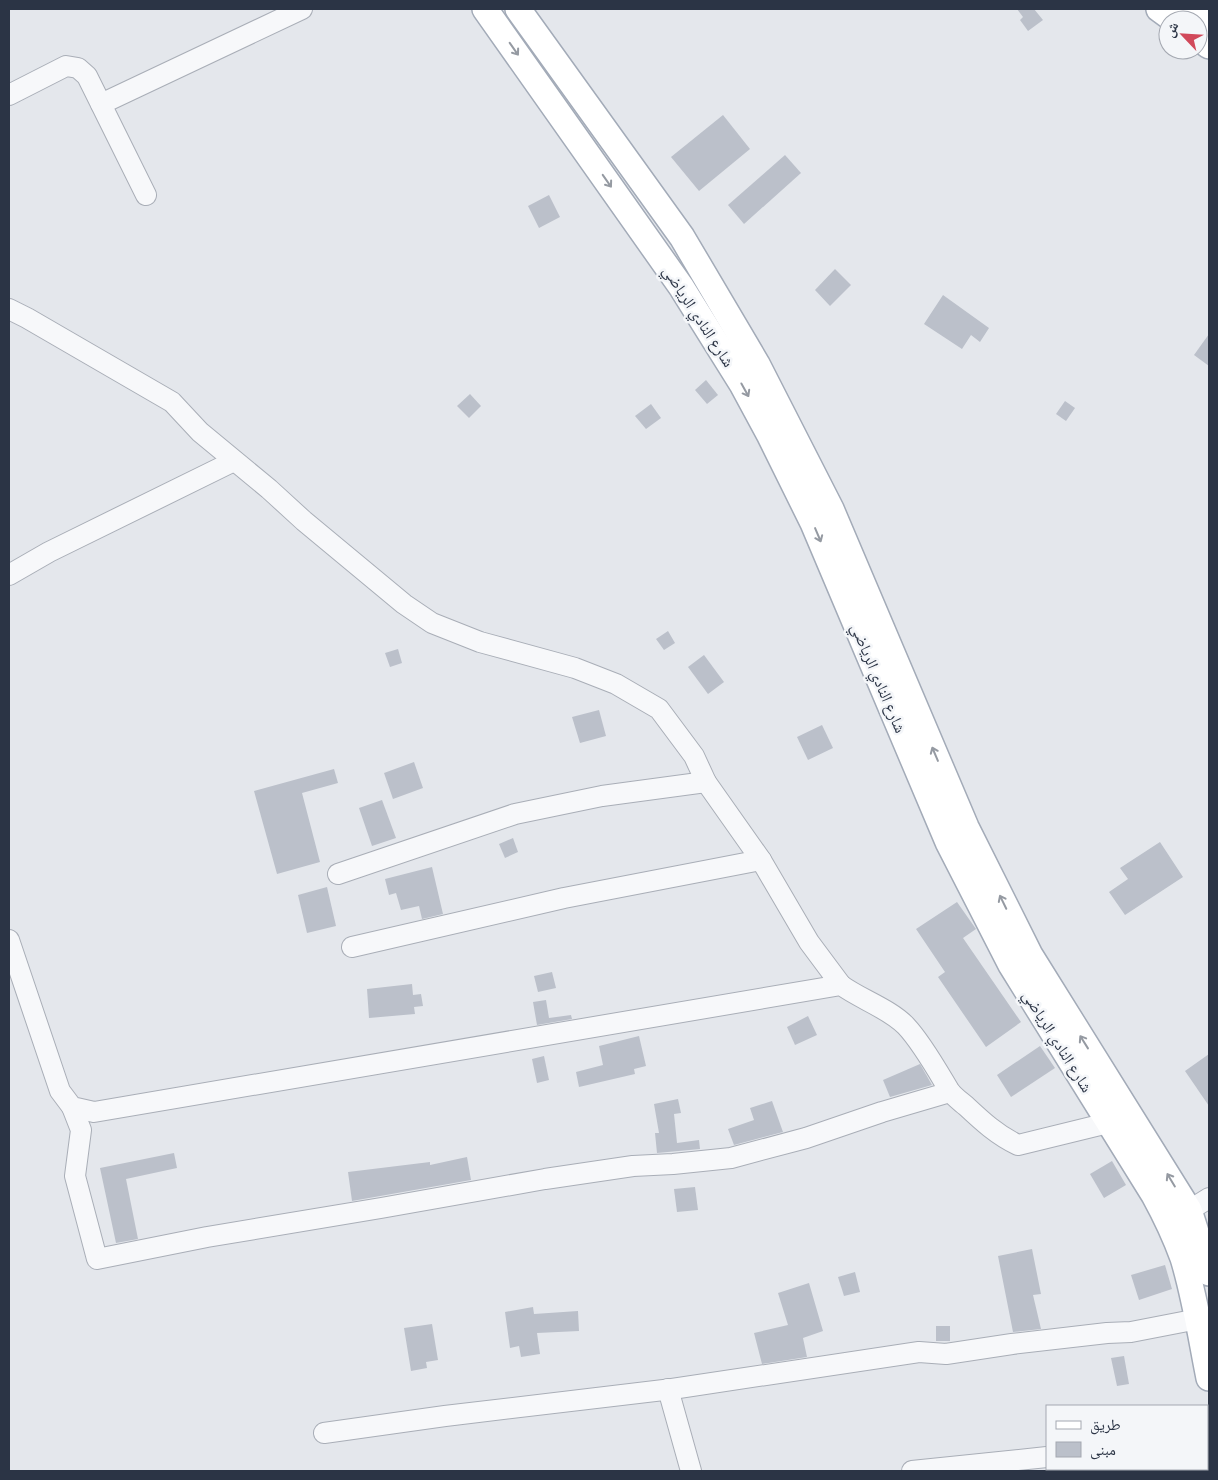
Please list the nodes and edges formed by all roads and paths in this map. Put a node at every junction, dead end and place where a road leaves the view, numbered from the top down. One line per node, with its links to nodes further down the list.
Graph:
1 (302, 9): 7 (street)
2 (486, 9): 9 (main road, شارع النادي الرياضي, one-way to 9)
3 (518, 9): 8 (main road, شارع النادي الرياضي)
4 (1193, 9): 5 (main road)
5 (1209, 21)
6 (9, 94): 7 (street)
7 (101, 104): 10 (street)
8 (597, 118): 9 (main road); 15 (main road, شارع النادي الرياضي, one-way to 8)
9 (576, 137): 15 (main road, شارع النادي الرياضي, one-way to 15)
10 (146, 195)
11 (9, 310): 12 (street)
12 (234, 461): 13 (street); 14 (street)
13 (9, 575)
14 (706, 782): 16 (street); 17 (street)
15 (941, 796): 20 (main road, شارع النادي الرياضي)
16 (761, 860): 19 (street); 21 (street)
17 (338, 874)
18 (9, 940): 23 (street)
19 (352, 948)
20 (1020, 960): 24 (main road, شارع النادي الرياضي); 25 (main road, شارع النادي الرياضي, one-way to 20)
21 (841, 985): 22 (street); 23 (street)
22 (950, 1092): 23 (street); 24 (street)
23 (72, 1107)
24 (1108, 1123): 25 (main road, شارع النادي الرياضي)
25 (1189, 1210): 26 (main road, شارع النادي الرياضي); 27 (main road, شارع النادي الرياضي)
26 (1209, 1273)
27 (1198, 1320): 28 (main road, شارع النادي الرياضي); 29 (street)
28 (1209, 1378)
29 (668, 1389): 30 (street); 32 (street)
30 (324, 1433)
31 (1046, 1457): 33 (street)
32 (691, 1471)
33 (912, 1471)

